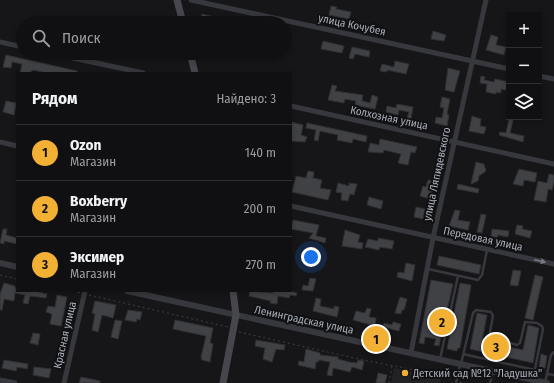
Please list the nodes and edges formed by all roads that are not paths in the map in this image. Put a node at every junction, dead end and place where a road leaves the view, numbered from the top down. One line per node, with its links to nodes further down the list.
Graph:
1 (177, 0): 4 (main road)
2 (191, 0): 5 (street, улица Кочубея)
3 (486, 0): 11 (street, улица Ляпидевского)
4 (181, 16)
5 (265, 16)
6 (292, 22): 11 (street, улица Кочубея)
7 (0, 42): 8 (street)
8 (16, 45)
9 (79, 60): 13 (street)
10 (192, 60): 14 (main road)
11 (472, 61): 12 (street, улица Кочубея); 19 (street, улица Ляпидевского)
12 (506, 68)
13 (130, 72)
14 (195, 72)
15 (542, 77): 16 (street)
16 (554, 79)
17 (292, 106): 19 (street, Колхозная улица)
18 (0, 142): 20 (street)
19 (454, 142): 21 (street, Колхозная улица); 23 (street, улица Ляпидевского)
20 (16, 146)
21 (554, 164)
22 (292, 206): 23 (street, Передовая улица)
23 (433, 238): 24 (street, Передовая улица); 28 (street, улица Ляпидевского)
24 (487, 250): 26 (street, Передовая улица, one-way to 26); 29 (lane)
25 (0, 263): 27 (street)
26 (554, 264)
27 (16, 267)
28 (427, 269): 29 (lane); 35 (street, улица Ляпидевского)
29 (458, 276): 37 (lane)
30 (85, 292): 48 (street, Красная улица)
31 (132, 292): 33 (street, Ленинградская улица)
32 (233, 292): 33 (main road)
33 (236, 315): 35 (street, Ленинградская улица); 49 (main road)
34 (554, 352): 41 (lane)
35 (411, 353): 37 (street, Ленинградская улица)
36 (463, 354): 38 (lane); 39 (lane); 39 (lane)
37 (440, 360): 38 (street, Ленинградская улица)
38 (461, 364): 40 (street, Ленинградская улица); 46 (lane)
39 (535, 370): 45 (lane)
40 (493, 371): 44 (street, Ленинградская улица); 50 (lane)
41 (547, 374): 42 (lane); 51 (lane)
42 (554, 375)
43 (0, 380): 47 (street)
44 (521, 380): 45 (street, Ленинградская улица)
45 (533, 380): 51 (street, Ленинградская улица)
46 (457, 382)
47 (15, 383)
48 (64, 383)
49 (223, 383)
50 (490, 383)
51 (546, 383)

